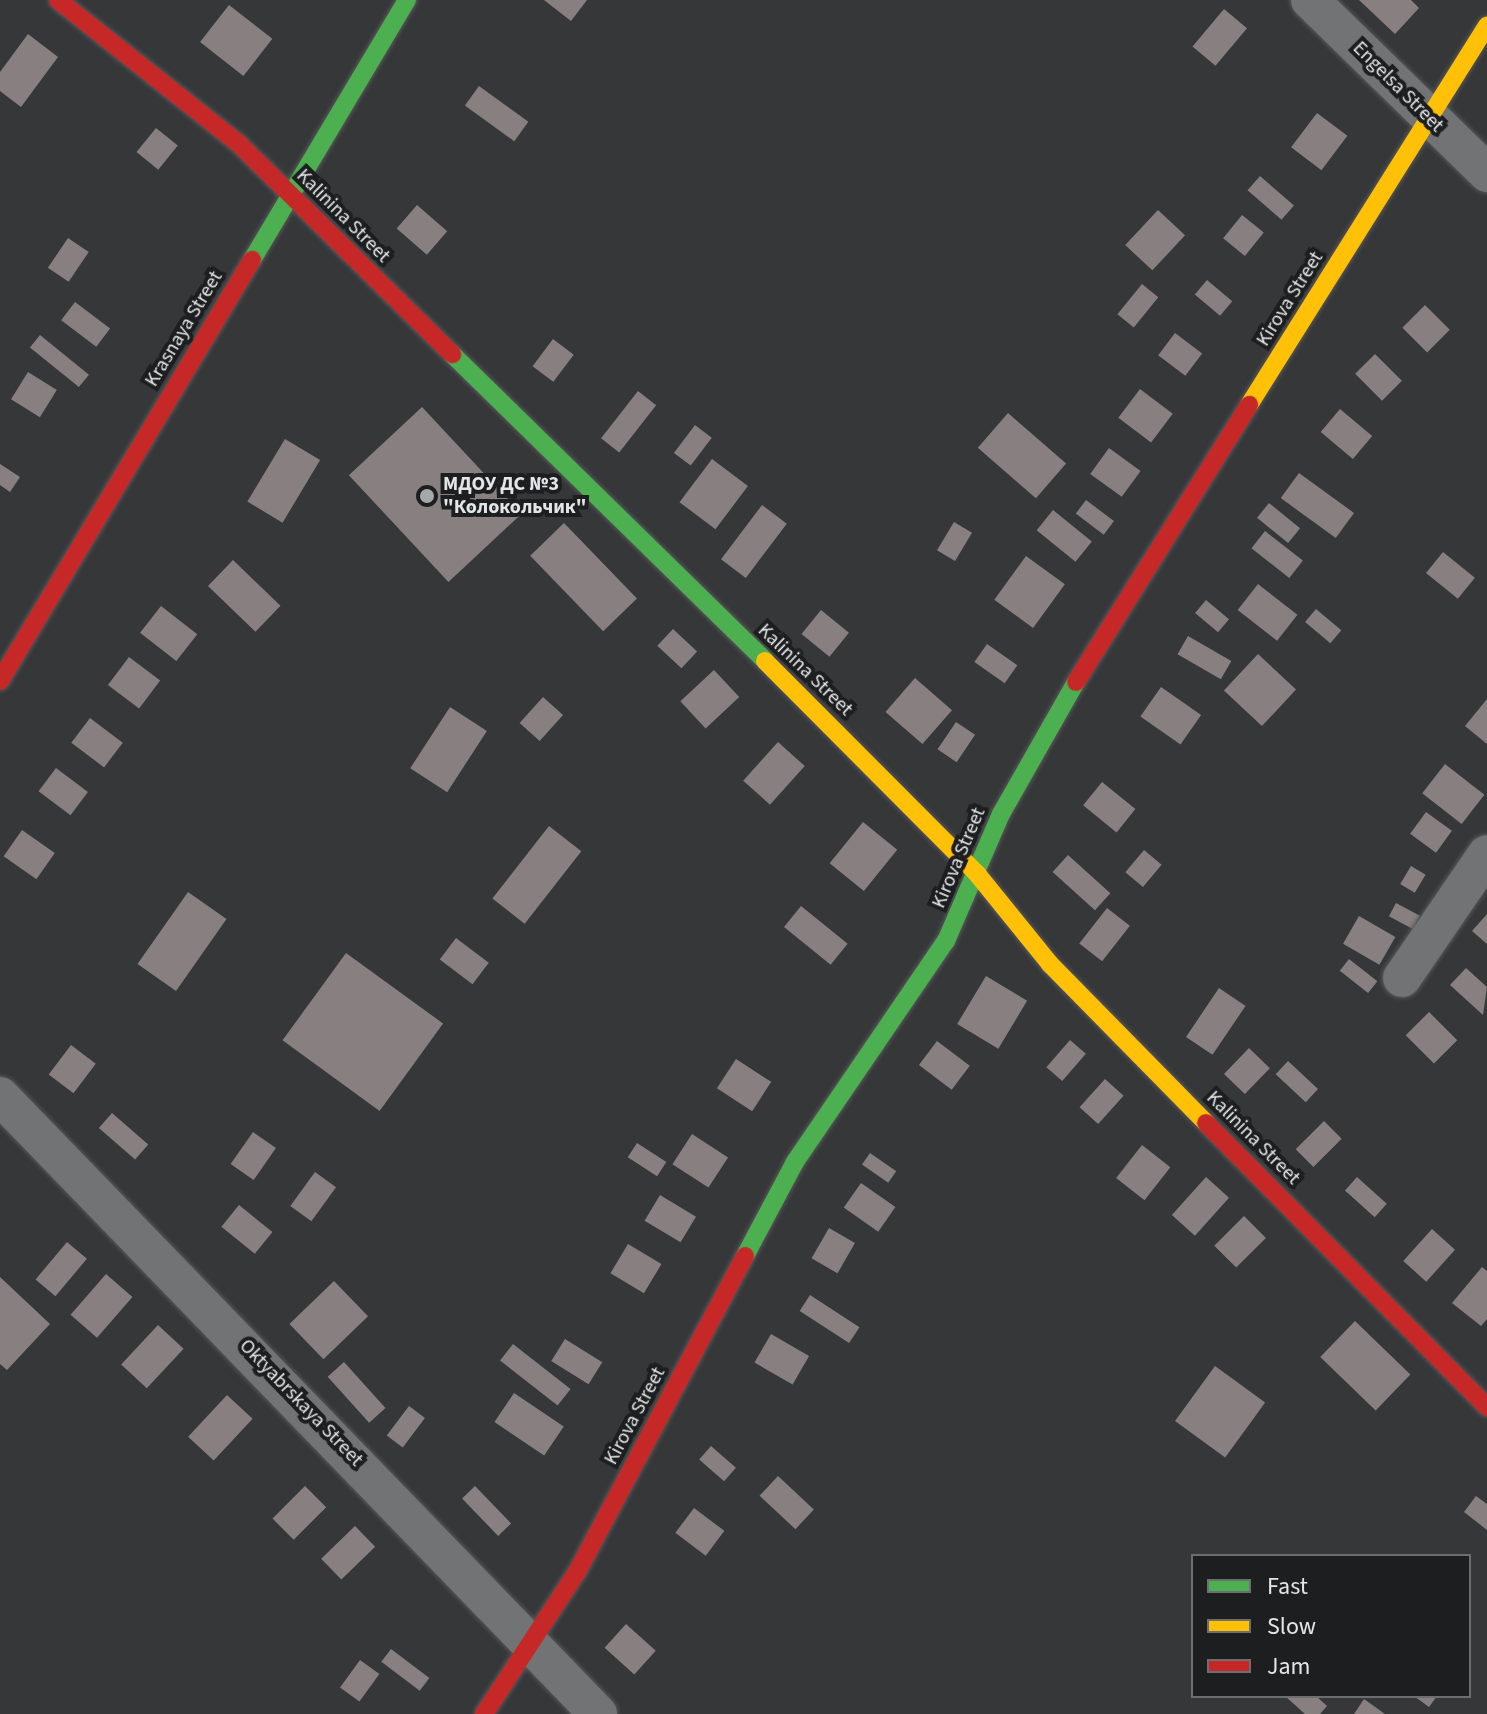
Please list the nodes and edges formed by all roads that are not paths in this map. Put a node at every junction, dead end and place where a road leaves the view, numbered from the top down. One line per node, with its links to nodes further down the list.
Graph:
1 (58, 0): 7 (street, Kalinina Street)
2 (407, 0): 7 (street, Krasnaya Street)
3 (1310, 0): 5 (street, Engelsa Street)
4 (1487, 26): 5 (street, Kirova Street)
5 (1429, 119): 6 (street, Engelsa Street); 10 (street, Kirova Street)
6 (1487, 173)
7 (289, 194): 8 (street, Krasnaya Street); 10 (street, Kalinina Street)
8 (0, 681)
9 (1487, 854): 11 (street)
10 (978, 875): 13 (street, Kalinina Street); 14 (street, Kirova Street)
11 (1402, 978)
12 (0, 1096): 14 (street, Oktyabrskaya Street)
13 (1487, 1407)
14 (529, 1640): 15 (street, Kirova Street); 16 (street, Oktyabrskaya Street)
15 (484, 1714)
16 (598, 1714)

